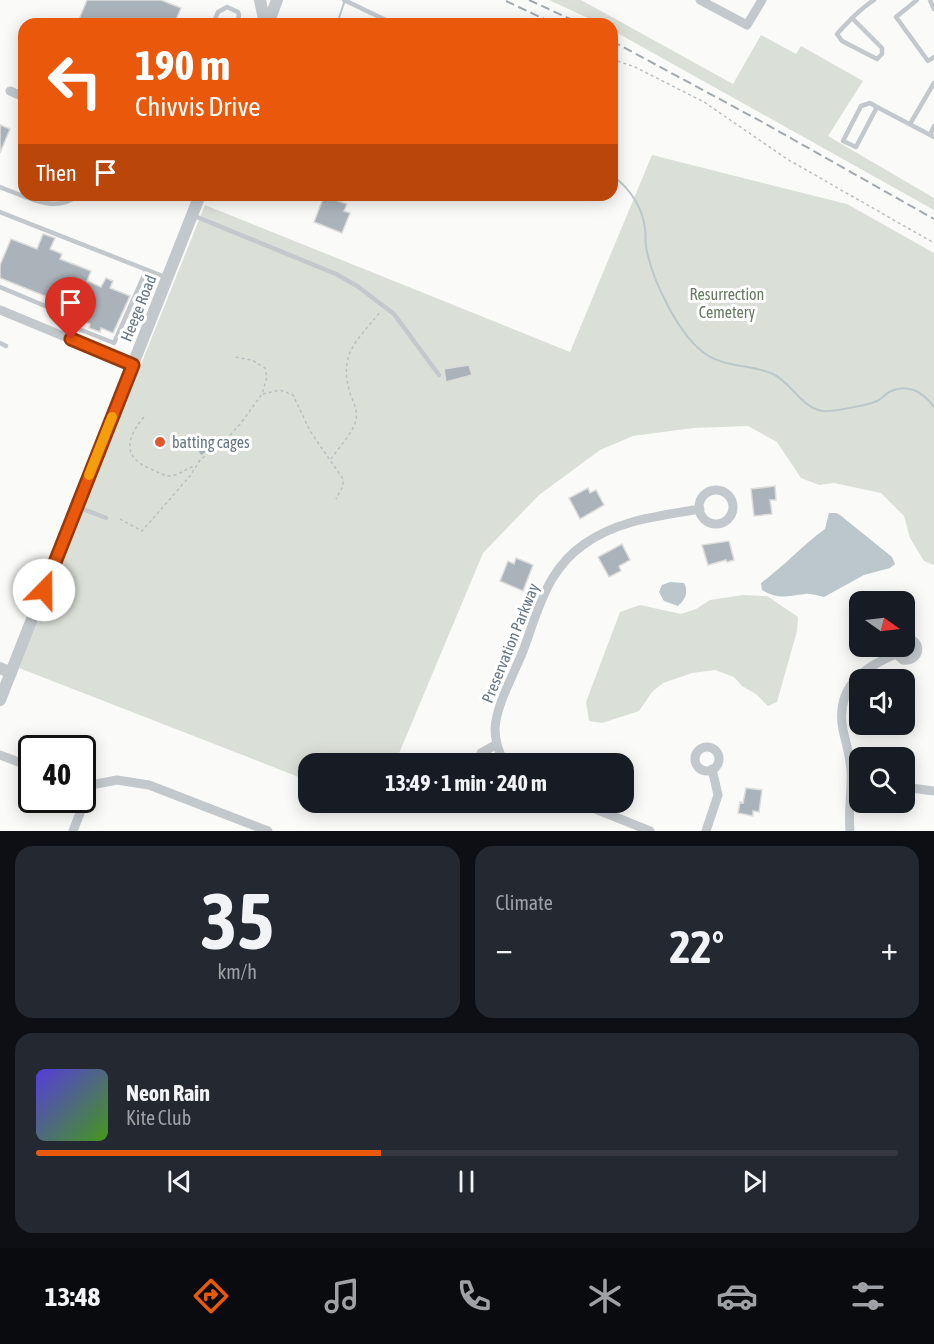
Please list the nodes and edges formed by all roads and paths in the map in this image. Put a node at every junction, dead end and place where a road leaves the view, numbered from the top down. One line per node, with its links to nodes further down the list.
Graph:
1 (260, 0): 12 (street)
2 (277, 0): 13 (street)
3 (700, 0): 4 (street)
4 (762, 0)
5 (874, 0): 15 (lane)
6 (916, 0): 16 (lane)
7 (930, 0): 9 (lane)
8 (346, 1): 14 (lane)
9 (934, 9)
10 (216, 18): 11 (lane)
11 (238, 18)
12 (264, 18)
13 (269, 18)
14 (381, 18)
15 (852, 18): 15 (lane)
16 (934, 57)
17 (618, 61): 32 (path)
18 (934, 82): 22 (lane)
19 (10, 92): 20 (street)
20 (18, 95)
21 (877, 107): 21 (lane); 22 (lane)
22 (910, 124): 24 (lane)
23 (934, 126): 24 (lane)
24 (932, 136)
25 (0, 187): 26 (lane)
26 (18, 193)
27 (39, 201): 28 (lane)
28 (71, 201)
29 (198, 201): 31 (street, Heege Road)
30 (0, 212): 33 (lane)
31 (192, 215): 34 (street, Heege Road); 36 (lane)
32 (934, 243)
33 (146, 271): 34 (lane); 38 (lane)
34 (167, 278): 43 (street, Heege Road)
35 (0, 287): 38 (lane)
36 (385, 306): 44 (lane); 47 (path)
37 (0, 310): 39 (street)
38 (56, 320): 39 (lane)
39 (49, 330): 43 (street)
40 (0, 343): 41 (lane)
41 (6, 346)
42 (235, 357): 45 (path)
43 (133, 365): 50 (street, Heege Road)
44 (440, 375)
45 (262, 394): 47 (path); 48 (path)
46 (144, 417): 48 (path)
47 (331, 459): 49 (path)
48 (196, 466): 53 (path)
49 (336, 500)
50 (77, 506): 52 (lane); 59 (street, Heege Road)
51 (700, 509): 61 (street, Preservation Parkway)
52 (106, 518)
53 (120, 519)
54 (915, 641): 58 (street)
55 (885, 657): 65 (street)
56 (899, 657): 57 (street)
57 (914, 657)
58 (915, 657)
59 (6, 670): 60 (street, Heege Road)
60 (0, 700)
61 (496, 744): 62 (street); 63 (street, Preservation Parkway)
62 (481, 753)
63 (500, 753)
64 (0, 755): 66 (street)
65 (849, 755)
66 (18, 762)
67 (712, 769): 77 (street)
68 (96, 784): 75 (street)
69 (915, 788): 70 (street)
70 (934, 791)
71 (849, 804): 78 (street)
72 (78, 813): 74 (street)
73 (605, 813): 76 (street)
74 (73, 831)
75 (268, 831)
76 (650, 831)
77 (706, 831)
78 (850, 831)

